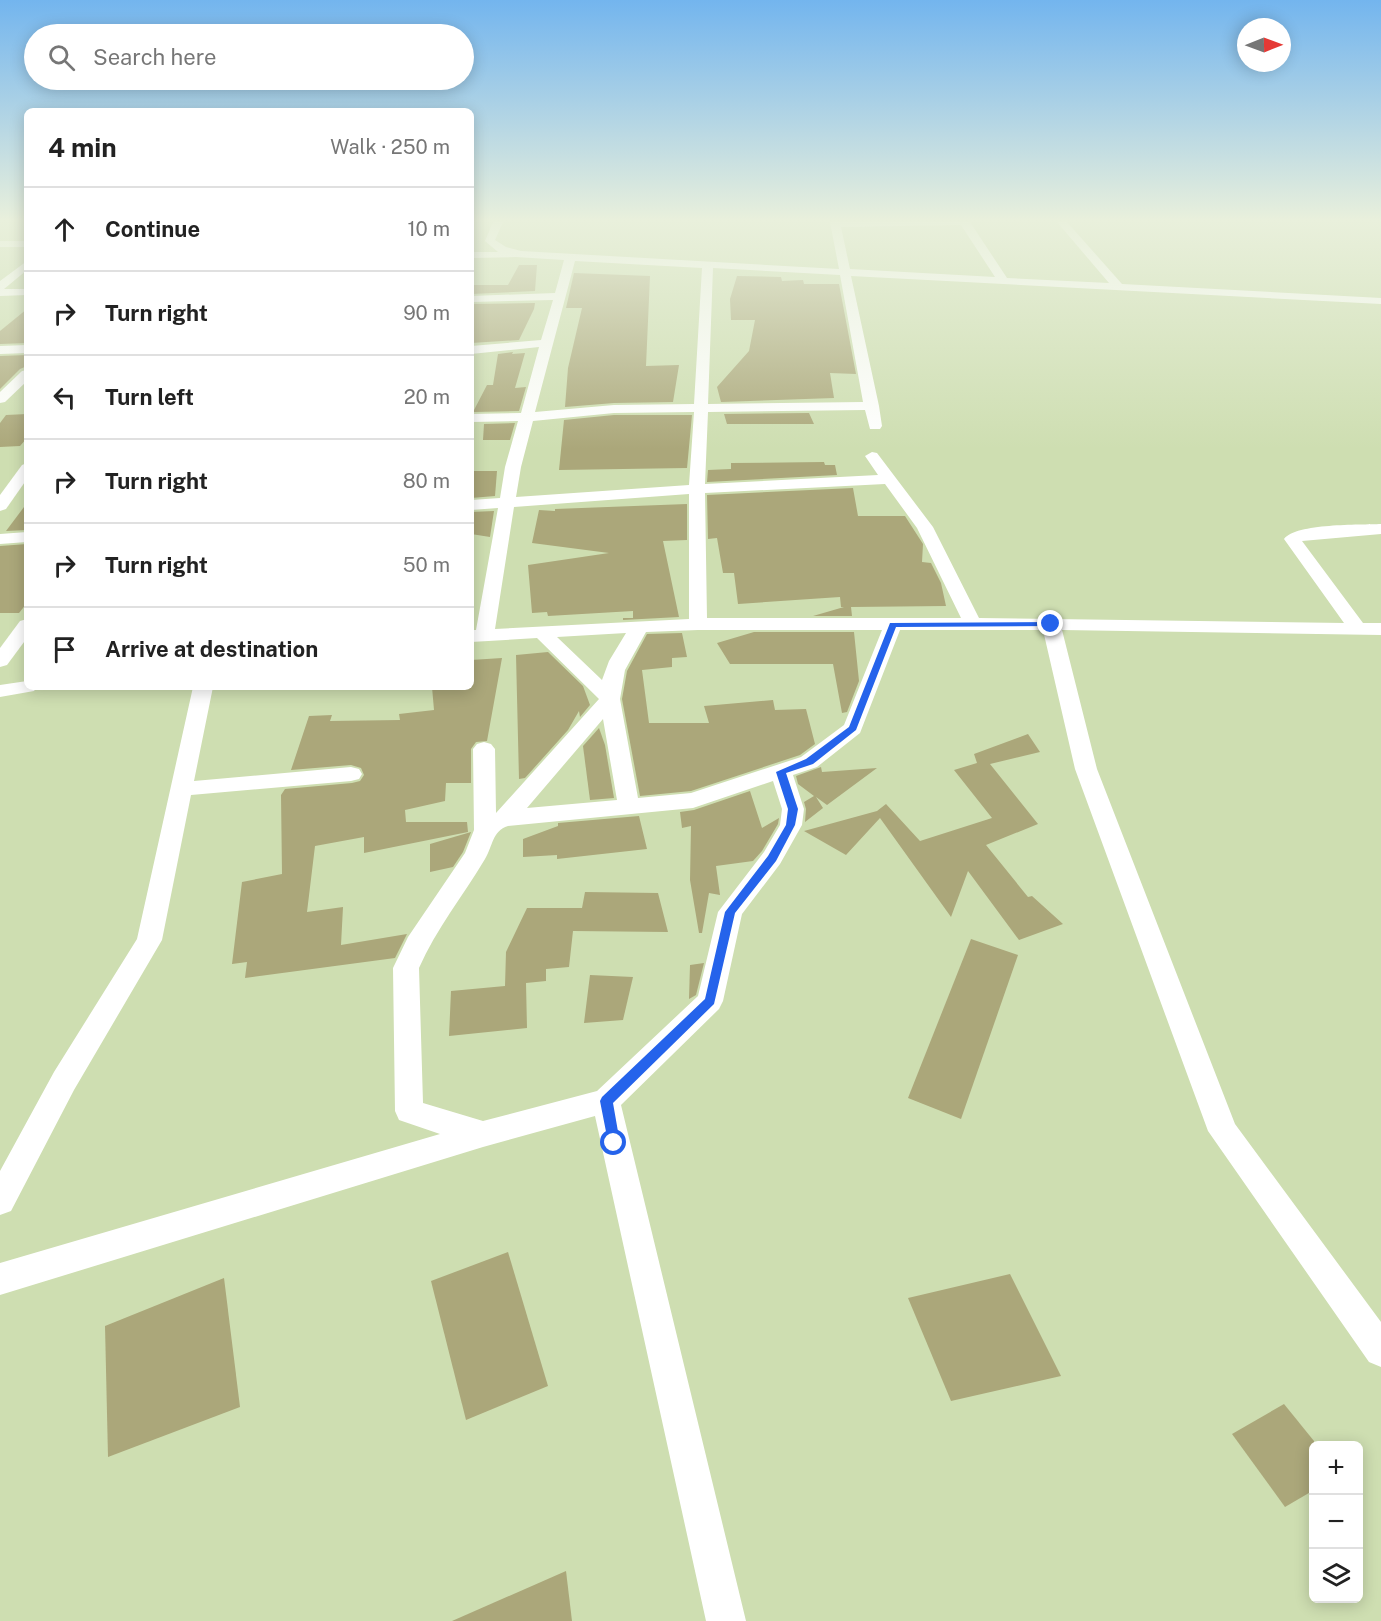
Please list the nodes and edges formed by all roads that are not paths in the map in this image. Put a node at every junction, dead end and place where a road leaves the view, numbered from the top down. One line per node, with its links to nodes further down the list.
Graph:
1 (511, 298): 6 (street)
2 (560, 298): 8 (street)
3 (706, 298): 15 (street)
4 (851, 298): 14 (street)
5 (1318, 298): 7 (street)
6 (474, 299)
7 (1381, 301)
8 (546, 344): 11 (street); 16 (street)
9 (24, 349): 10 (street)
10 (0, 350)
11 (474, 350)
12 (24, 377): 13 (street)
13 (0, 399)
14 (872, 406): 15 (street); 18 (street)
15 (700, 408): 16 (street); 22 (street)
16 (526, 417): 17 (street); 23 (street)
17 (474, 418)
18 (875, 426)
19 (872, 456): 21 (street)
20 (24, 472): 25 (street)
21 (889, 480): 22 (street); 31 (street)
22 (697, 489): 23 (street); 29 (street)
23 (506, 502): 24 (street); 38 (street)
24 (474, 505)
25 (0, 506)
26 (1381, 529): 34 (street)
27 (24, 537): 28 (street)
28 (0, 539)
29 (698, 624): 30 (street); 33 (street)
30 (893, 624): 31 (street); 45 (street)
31 (973, 624): 32 (street)
32 (1051, 624): 34 (street); 55 (street)
33 (640, 627): 37 (street); 43 (street)
34 (1357, 628): 36 (street)
35 (24, 629): 39 (street)
36 (1381, 629)
37 (541, 632): 38 (street); 43 (street)
38 (478, 635)
39 (0, 661)
40 (24, 687): 42 (street)
41 (202, 690): 47 (street)
42 (0, 691)
43 (610, 699): 48 (street); 49 (street)
44 (483, 749): 50 (street)
45 (781, 772): 48 (street); 51 (street)
46 (351, 774): 47 (street)
47 (181, 789): 53 (street)
48 (629, 807): 49 (street)
49 (506, 818): 50 (street)
50 (485, 830): 52 (street)
51 (606, 1101): 52 (street); 56 (street)
52 (483, 1134): 54 (street)
53 (0, 1201)
54 (0, 1278)
55 (1381, 1350)
56 (726, 1621)

